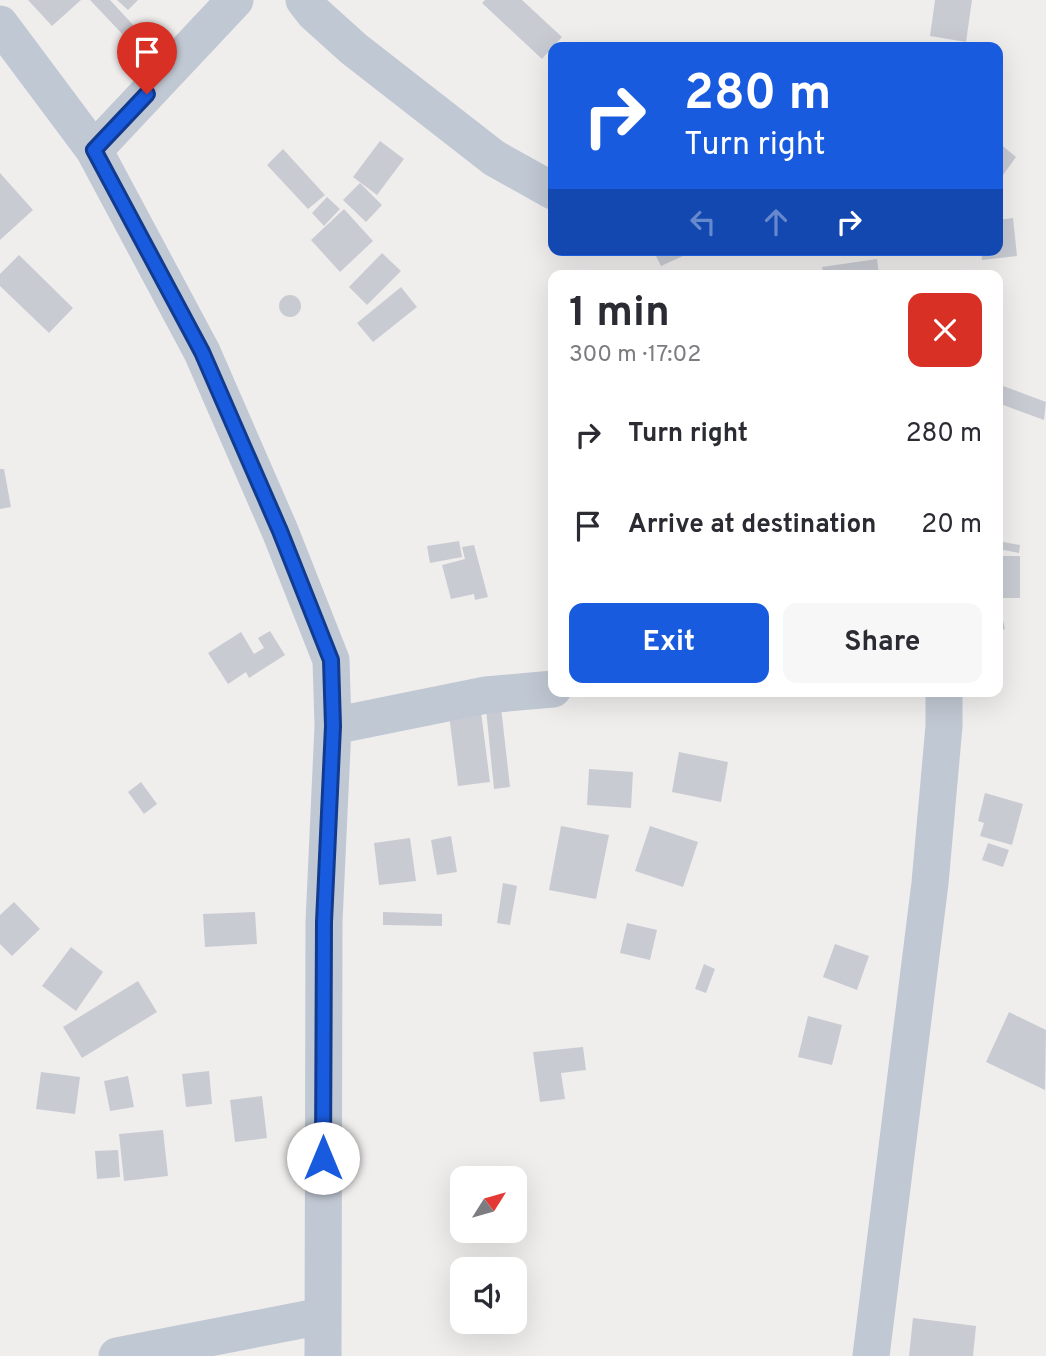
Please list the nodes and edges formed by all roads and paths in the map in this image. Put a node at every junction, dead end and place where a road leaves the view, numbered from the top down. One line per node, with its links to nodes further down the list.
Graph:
1 (235, 0): 4 (street)
2 (303, 0): 5 (street)
3 (0, 24): 4 (street)
4 (94, 150): 8 (street)
5 (548, 188)
6 (548, 689): 8 (street)
7 (944, 697): 12 (street)
8 (333, 726): 9 (street)
9 (322, 1316): 10 (street); 11 (street)
10 (117, 1356)
11 (323, 1356)
12 (871, 1356)

